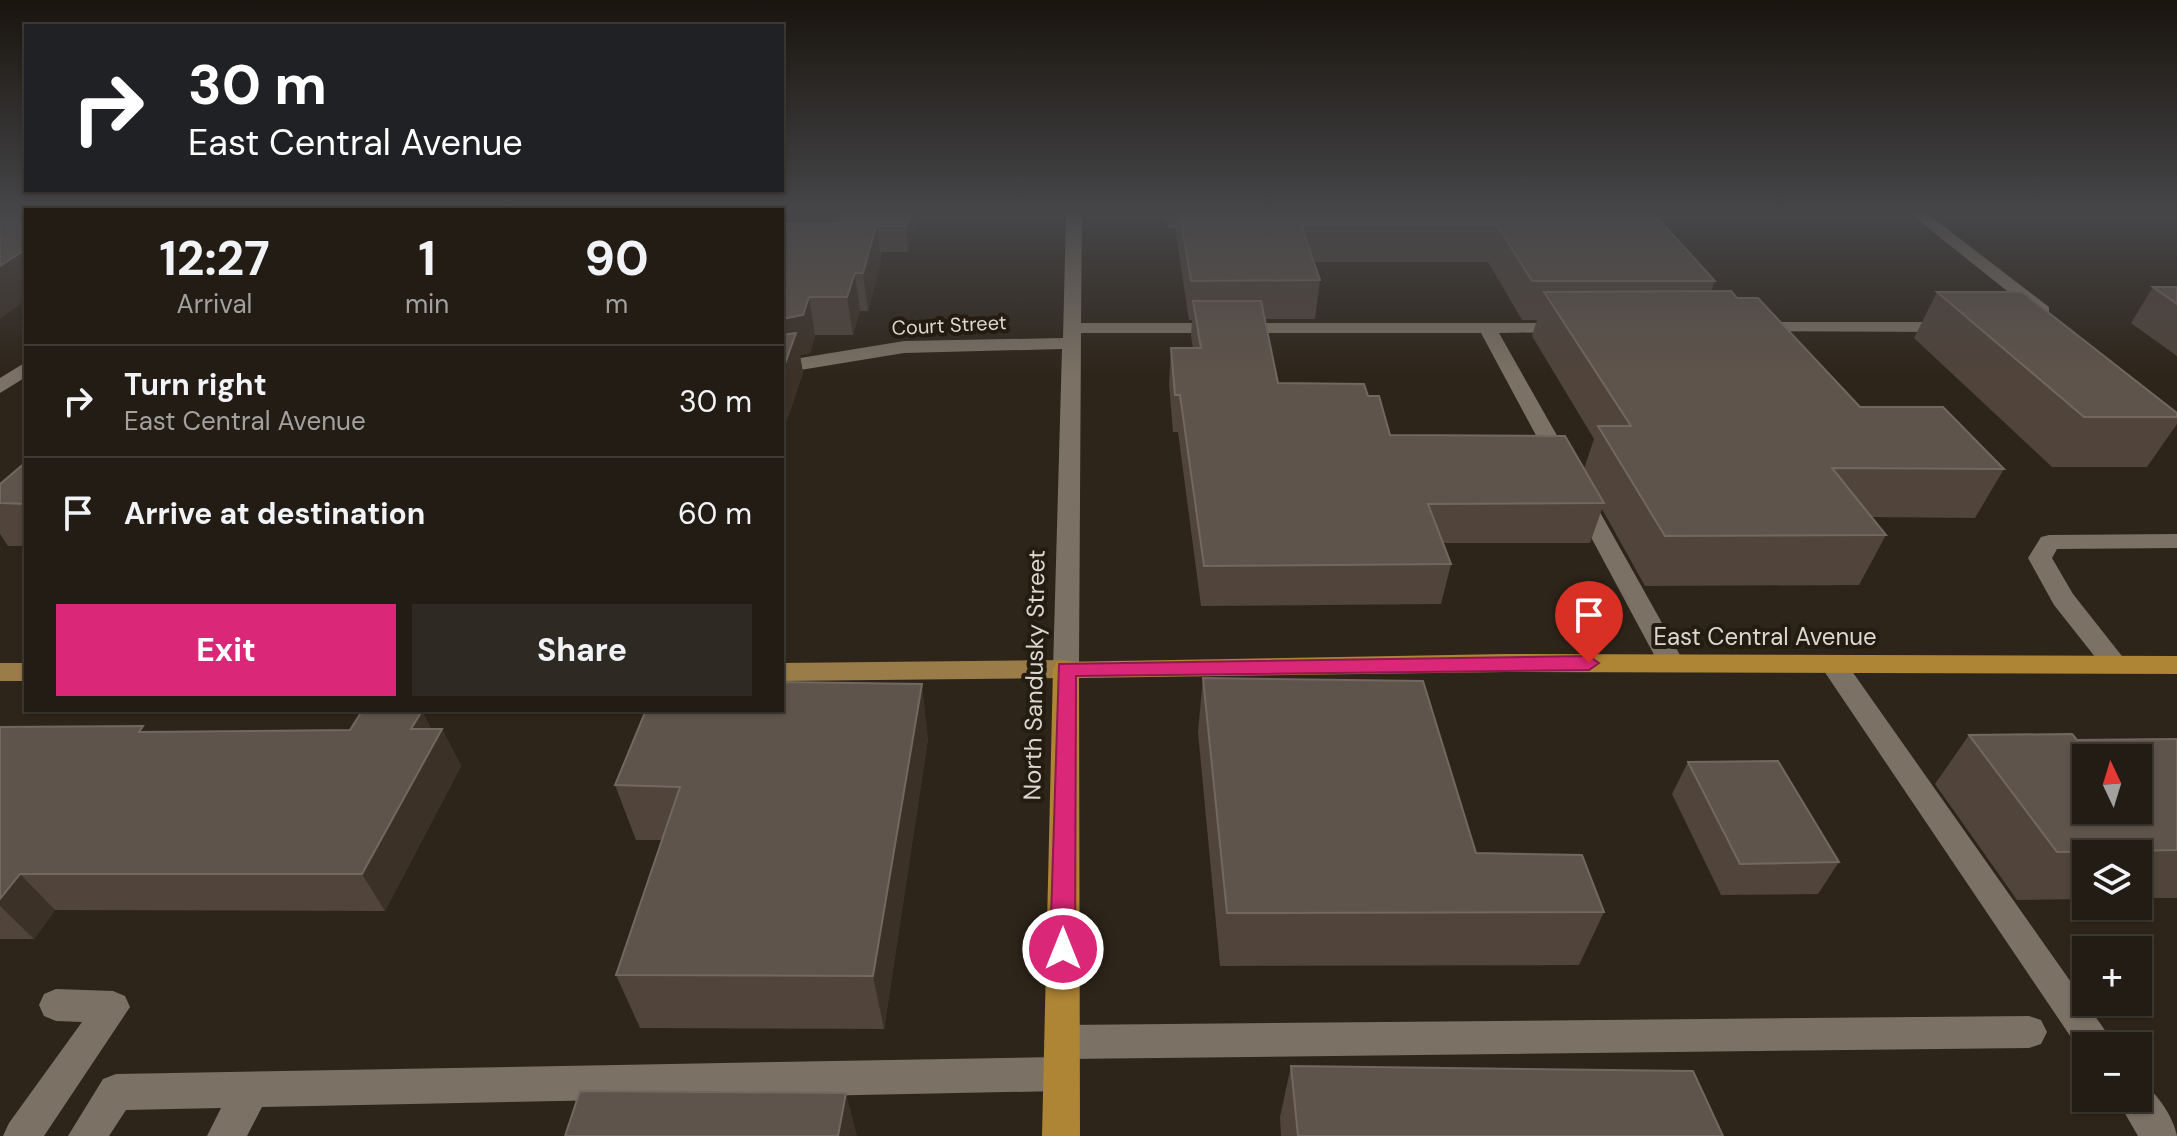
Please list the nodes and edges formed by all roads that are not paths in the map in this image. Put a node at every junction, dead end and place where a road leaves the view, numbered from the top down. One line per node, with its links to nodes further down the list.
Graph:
1 (1073, 268): 8 (street, North Sandusky Street)
2 (1980, 268): 7 (street)
3 (1487, 327): 4 (street, Court Street); 8 (street, Court Street); 13 (street)
4 (1580, 327)
5 (1736, 327): 6 (street)
6 (1970, 327)
7 (2047, 327)
8 (1072, 336): 9 (street, Court Street); 17 (street, North Sandusky Street)
9 (784, 367)
10 (24, 369): 11 (street)
11 (0, 387)
12 (2177, 541): 15 (street)
13 (1672, 664): 14 (highway, East Central Avenue); 17 (highway, East Central Avenue)
14 (1833, 664): 15 (highway, East Central Avenue); 23 (street)
15 (2116, 665): 16 (highway, East Central Avenue)
16 (2177, 665)
17 (1066, 669): 20 (main road); 24 (highway, North Sandusky Street)
18 (0, 672): 19 (main road)
19 (24, 672)
20 (784, 672)
21 (56, 1005): 27 (street)
22 (2029, 1032): 24 (street)
23 (2088, 1032)
24 (1062, 1058): 25 (street); 30 (highway, North Sandusky Street)
25 (252, 1090): 28 (street); 29 (street)
26 (2144, 1112): 31 (street)
27 (22, 1136)
28 (87, 1136)
29 (226, 1136)
30 (1061, 1136)
31 (2160, 1136)

